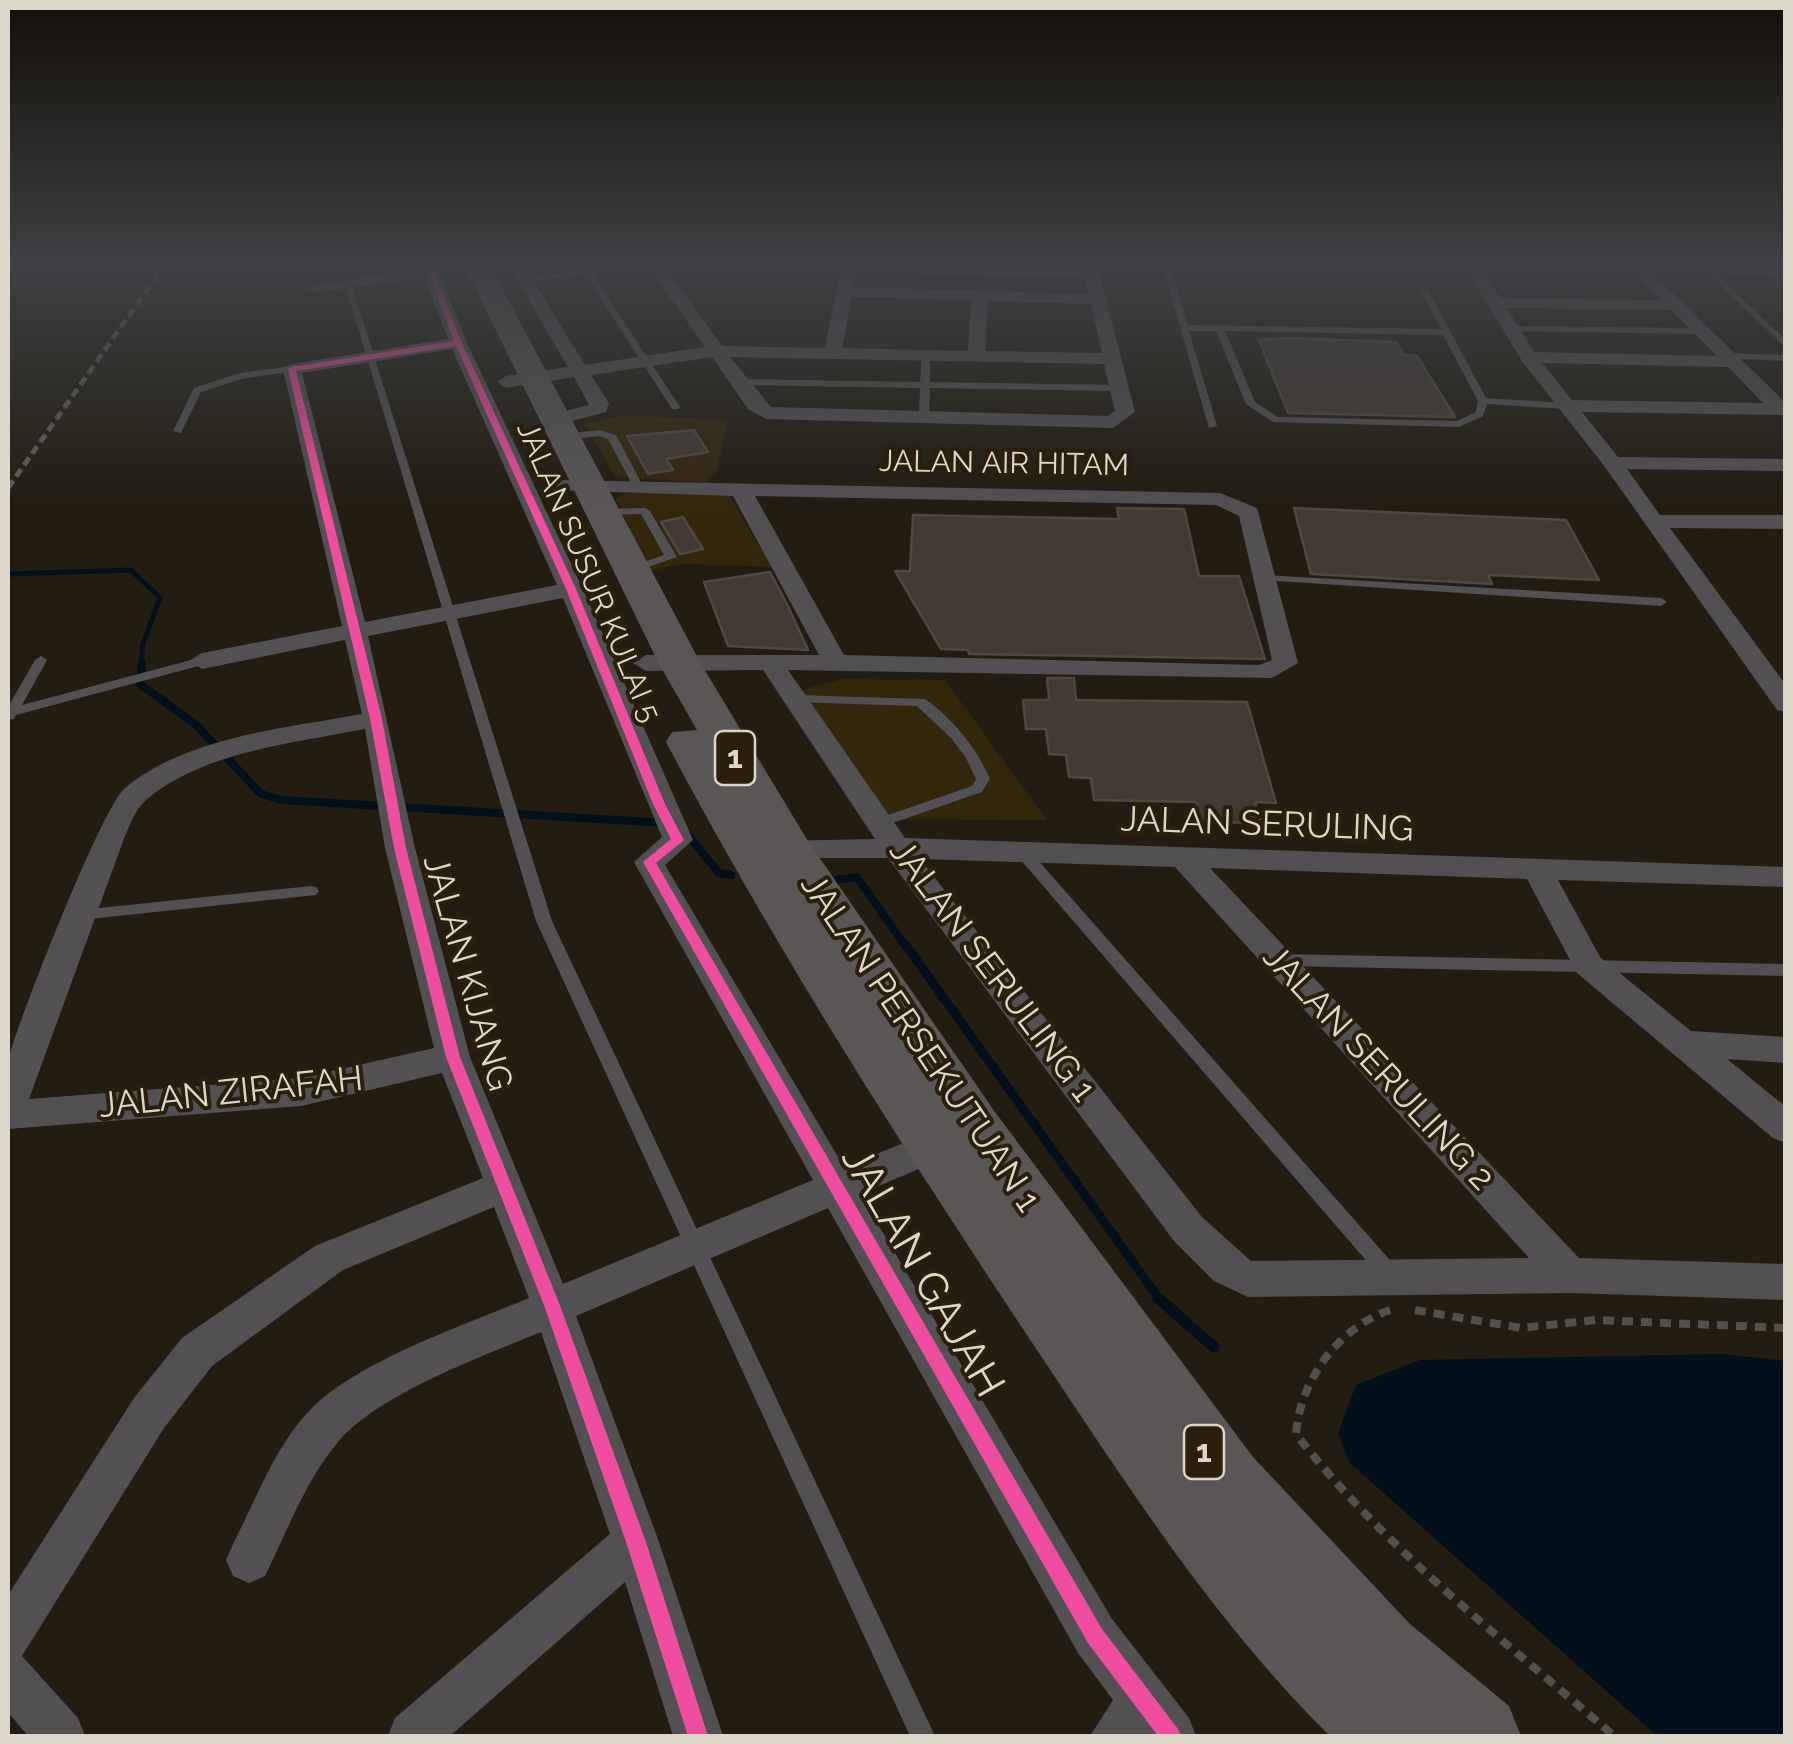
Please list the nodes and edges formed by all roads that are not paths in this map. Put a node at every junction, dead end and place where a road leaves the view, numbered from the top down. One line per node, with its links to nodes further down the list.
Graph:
1 (367, 348): 20 (lane)
2 (424, 348): 20 (street)
3 (460, 348): 49 (street, JALAN SUSUR KULAI 5)
4 (495, 348): 28 (highway, JALAN PERSEKUTUAN 1 / 1)
5 (507, 348): 28 (highway, JALAN PERSEKUTUAN 1 / 1)
6 (563, 348): 27 (street)
7 (635, 348): 25 (lane)
8 (715, 348): 16 (street)
9 (977, 348): 19 (street)
10 (1109, 348): 23 (street)
11 (1190, 348): 37 (lane)
12 (1228, 348): 32 (lane)
13 (1453, 348): 32 (lane)
14 (1522, 348): 21 (street)
15 (1719, 348): 24 (street)
16 (717, 351): 17 (street); 25 (street); 29 (street)
17 (833, 351): 18 (street)
18 (926, 354): 19 (street); 30 (lane)
19 (977, 355): 23 (street)
20 (370, 357): 26 (street); 51 (lane)
21 (1528, 357): 24 (street); 33 (street)
22 (1786, 358): 24 (lane)
23 (1111, 359): 31 (street)
24 (1730, 359): 35 (street)
25 (644, 362): 27 (street); 34 (lane)
26 (292, 369): 39 (lane); 52 (street, JALAN KIJANG)
27 (577, 374): 28 (street); 38 (street)
28 (519, 381): 38 (highway, JALAN PERSEKUTUAN 1 / 1); 44 (highway, JALAN PERSEKUTUAN 1 / 1)
29 (739, 382): 30 (lane); 36 (street)
30 (925, 383): 31 (lane); 36 (lane)
31 (1118, 388): 36 (street)
32 (1483, 401): 33 (lane)
33 (1566, 406): 35 (street); 40 (street)
34 (675, 407)
35 (1782, 409)
36 (924, 418)
37 (1212, 426)
38 (558, 429): 42 (lane); 44 (highway, JALAN PERSEKUTUAN 1 / 1)
39 (178, 431)
40 (1612, 463): 41 (street); 45 (street)
41 (1786, 465)
42 (639, 488): 43 (street, JALAN AIR HITAM); 44 (street, JALAN AIR HITAM)
43 (740, 489): 48 (street, JALAN AIR HITAM); 56 (street)
44 (582, 495): 57 (highway, JALAN PERSEKUTUAN 1 / 1); 57 (highway, JALAN PERSEKUTUAN 1 / 1)
45 (1653, 521): 46 (street); 59 (street)
46 (1774, 522): 47 (street)
47 (1786, 548)
48 (1266, 578): 50 (lane); 56 (street, JALAN AIR HITAM)
49 (571, 588): 51 (street); 63 (street, JALAN SUSUR KULAI 5)
50 (1661, 602)
51 (451, 612): 52 (street); 83 (lane)
52 (356, 630): 54 (street); 61 (street, JALAN KIJANG)
53 (41, 660): 60 (lane)
54 (202, 661): 60 (lane)
55 (770, 662): 56 (street); 57 (street); 58 (street, JALAN SERULING 1)
56 (836, 662)
57 (663, 664): 64 (highway, JALAN PERSEKUTUAN 1 / 1)
58 (796, 699): 62 (street, JALAN SERULING 1); 62 (lane)
59 (1786, 704)
60 (9, 716)
61 (376, 719): 70 (street); 76 (street, JALAN KIJANG)
62 (888, 836): 64 (street, JALAN SERULING); 65 (street, JALAN SERULING); 85 (street, JALAN SERULING 1)
63 (678, 840): 82 (street, JALAN GAJAH)
64 (769, 851): 80 (highway, JALAN PERSEKUTUAN 1 / 1)
65 (1024, 854): 66 (street, JALAN SERULING); 85 (lane)
66 (1186, 861): 67 (street, JALAN SERULING); 71 (street, JALAN SERULING 2)
67 (1538, 871): 68 (street, JALAN SERULING); 72 (street)
68 (1786, 877)
69 (311, 892): 70 (lane)
70 (80, 915): 77 (street)
71 (1278, 960): 72 (lane); 84 (street, JALAN SERULING 2)
72 (1588, 965): 73 (lane); 74 (street)
73 (1786, 970)
74 (1678, 1043): 75 (street); 79 (street)
75 (1786, 1050)
76 (453, 1057): 78 (street, JALAN ZIRAFAH); 81 (street, JALAN KIJANG)
77 (8, 1106)
78 (8, 1115)
79 (1786, 1128)
80 (954, 1137): 82 (street); 97 (highway, JALAN PERSEKUTUAN 1 / 1); 98 (highway, JALAN PERSEKUTUAN 1 / 1)
81 (505, 1186): 87 (street, JALAN KIJANG); 90 (street)
82 (836, 1190): 83 (street); 92 (street, JALAN GAJAH)
83 (697, 1248): 87 (street); 96 (lane)
84 (1570, 1275): 85 (street); 86 (street)
85 (1392, 1277)
86 (1786, 1282)
87 (552, 1308): 88 (street, JALAN KIJANG); 89 (street)
88 (636, 1542): 94 (street); 95 (street, JALAN KIJANG)
89 (249, 1560)
90 (8, 1638)
91 (8, 1675): 93 (street)
92 (1143, 1725)
93 (60, 1736)
94 (413, 1736)
95 (698, 1736)
96 (924, 1736)
97 (1389, 1736)
98 (1479, 1736)

